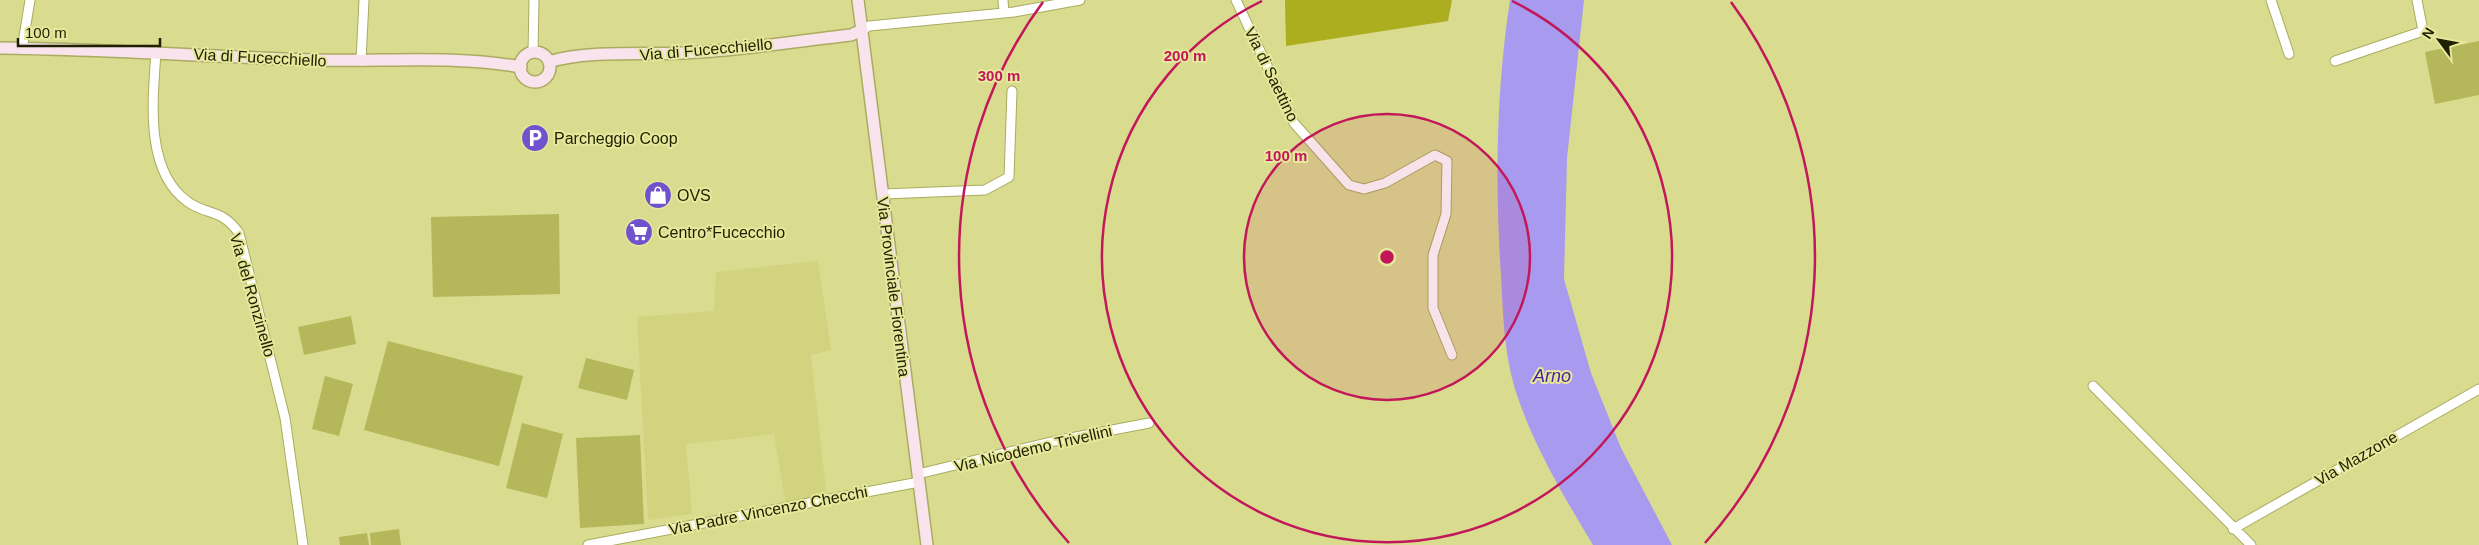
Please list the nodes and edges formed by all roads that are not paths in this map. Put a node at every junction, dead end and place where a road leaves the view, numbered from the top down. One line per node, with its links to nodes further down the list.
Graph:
1 (30, 0): 13 (street)
2 (364, 0): 17 (street)
3 (534, 0): 15 (street)
4 (858, 0): 11 (main road, Via Provinciale Fiorentina)
5 (1003, 0): 10 (street)
6 (1080, 0): 10 (street)
7 (1236, 0): 23 (street, Via di Saettino)
8 (2271, 0): 16 (street)
9 (2417, 0): 18 (street)
10 (1004, 12): 11 (street)
11 (862, 30): 19 (main road, Via di Fucecchiello); 22 (main road, Via Provinciale Fiorentina)
12 (0, 48): 13 (main road, Via di Fucecchiello)
13 (22, 49): 14 (main road, Via di Fucecchiello)
14 (156, 52): 17 (main road, Via di Fucecchiello); 29 (street, Via del Ronzinello)
15 (533, 52): 19 (main road); 20 (main road)
16 (2289, 54)
17 (361, 61): 20 (main road, Via di Fucecchiello)
18 (2335, 61)
19 (549, 62): 20 (main road)
20 (521, 67)
21 (1012, 91): 22 (street)
22 (883, 194): 27 (main road, Via Provinciale Fiorentina)
23 (1452, 355)
24 (2092, 386): 28 (street)
25 (2479, 389): 28 (street, Via Mazzone)
26 (1149, 423): 27 (street, Via Nicodemo Trivellini)
27 (919, 478): 30 (street, Via Padre Vincenzo Checchi); 31 (main road, Via Provinciale Fiorentina)
28 (2233, 529): 32 (street)
29 (303, 545)
30 (588, 545)
31 (927, 545)
32 (2251, 545)

